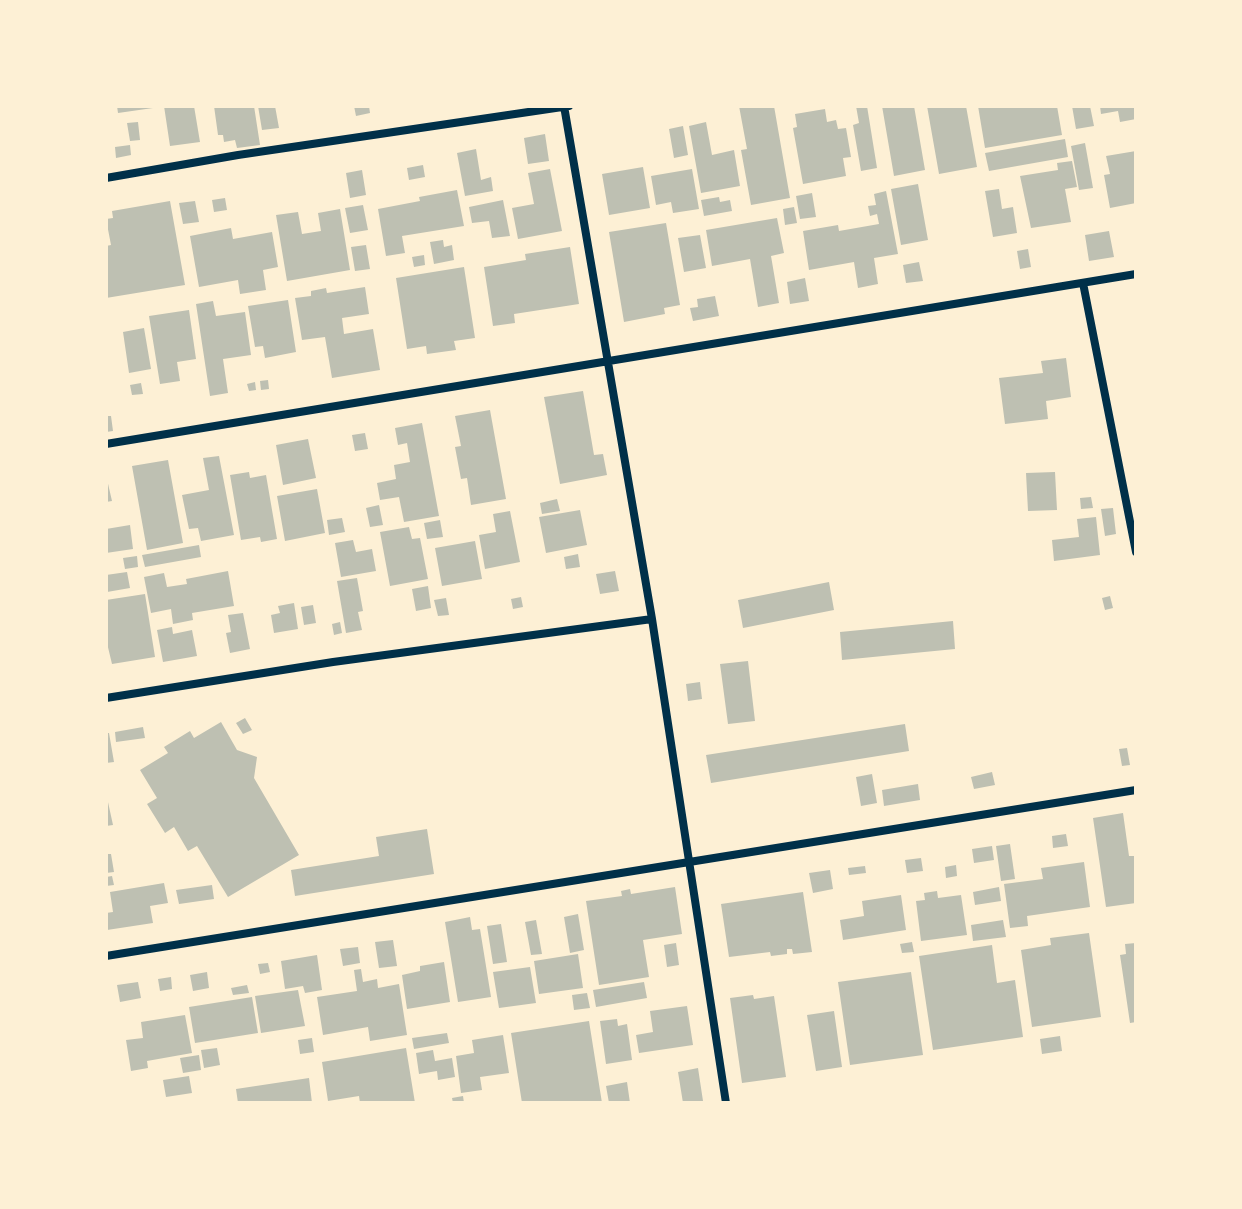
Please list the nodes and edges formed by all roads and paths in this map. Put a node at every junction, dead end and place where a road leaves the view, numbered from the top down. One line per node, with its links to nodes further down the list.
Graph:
1 (566, 106): 2 (street); 5 (street)
2 (106, 178)
3 (1136, 274): 4 (street)
4 (1083, 283): 5 (street); 7 (street)
5 (608, 361): 6 (street); 9 (street)
6 (106, 444)
7 (1133, 527): 8 (street)
8 (1136, 552)
9 (652, 619): 10 (street); 12 (street)
10 (106, 698)
11 (1136, 790): 12 (street)
12 (691, 861): 13 (street); 14 (street)
13 (106, 956)
14 (726, 1103)

